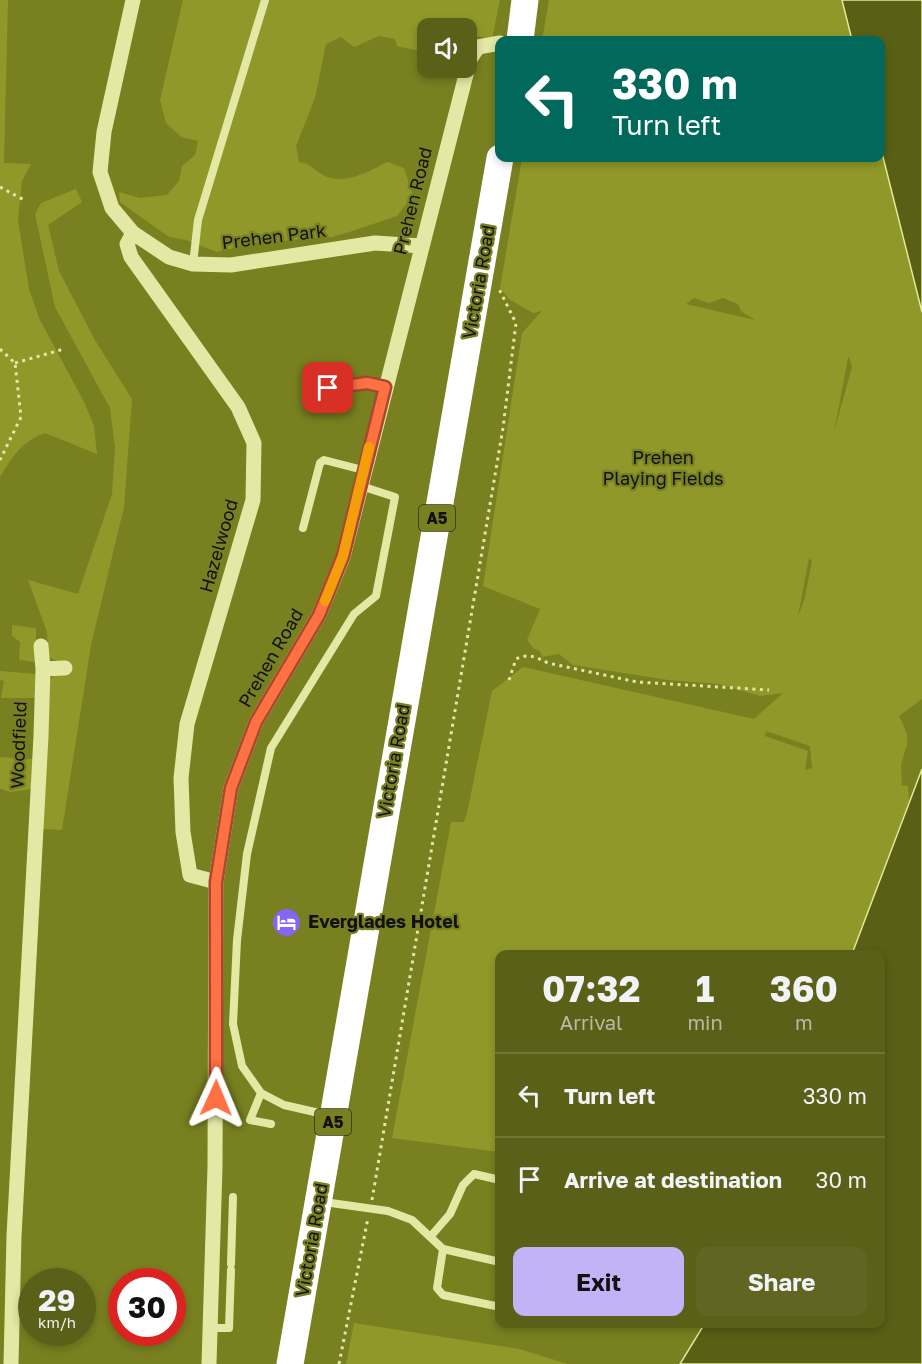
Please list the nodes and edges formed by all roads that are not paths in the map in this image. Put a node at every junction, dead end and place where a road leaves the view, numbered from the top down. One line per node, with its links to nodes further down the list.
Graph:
1 (132, 0): 7 (street, Prehen Park)
2 (265, 0): 9 (lane)
3 (525, 0): 4 (highway)
4 (520, 36)
5 (495, 44): 8 (street, Prehen Road)
6 (499, 162): 22 (highway, Victoria Road / A5)
7 (133, 233): 9 (street, Prehen Park); 20 (street, Hazelwood)
8 (422, 246): 9 (street, Prehen Park); 11 (street, Prehen Road)
9 (193, 264)
10 (327, 377): 12 (lane)
11 (385, 387): 12 (lane); 14 (street, Prehen Road)
12 (328, 388): 13 (lane)
13 (330, 397)
14 (363, 470): 15 (street, Prehen Road); 16 (lane)
15 (359, 486): 20 (street, Prehen Road); 21 (lane)
16 (303, 528)
17 (41, 646): 18 (street, Woodfield)
18 (43, 669): 19 (street); 38 (street, Woodfield)
19 (65, 669)
20 (216, 882): 27 (street, Prehen Road)
21 (261, 1093): 22 (lane); 23 (lane)
22 (334, 1117): 26 (highway, Victoria Road / A5)
23 (271, 1124)
24 (495, 1179): 29 (lane)
25 (233, 1197): 28 (lane)
26 (318, 1201): 29 (lane); 40 (highway, Victoria Road / A5)
27 (214, 1210): 28 (lane); 31 (street, Prehen Road)
28 (233, 1210): 32 (lane)
29 (431, 1236): 30 (lane)
30 (443, 1248): 33 (lane); 36 (lane)
31 (213, 1251): 32 (lane); 34 (street, Prehen Road)
32 (231, 1252): 35 (lane)
33 (495, 1261)
34 (212, 1288): 35 (lane); 37 (street, Prehen Road)
35 (230, 1289): 37 (lane)
36 (495, 1306)
37 (211, 1328): 39 (street, Prehen Road)
38 (11, 1364)
39 (209, 1364)
40 (290, 1364)

